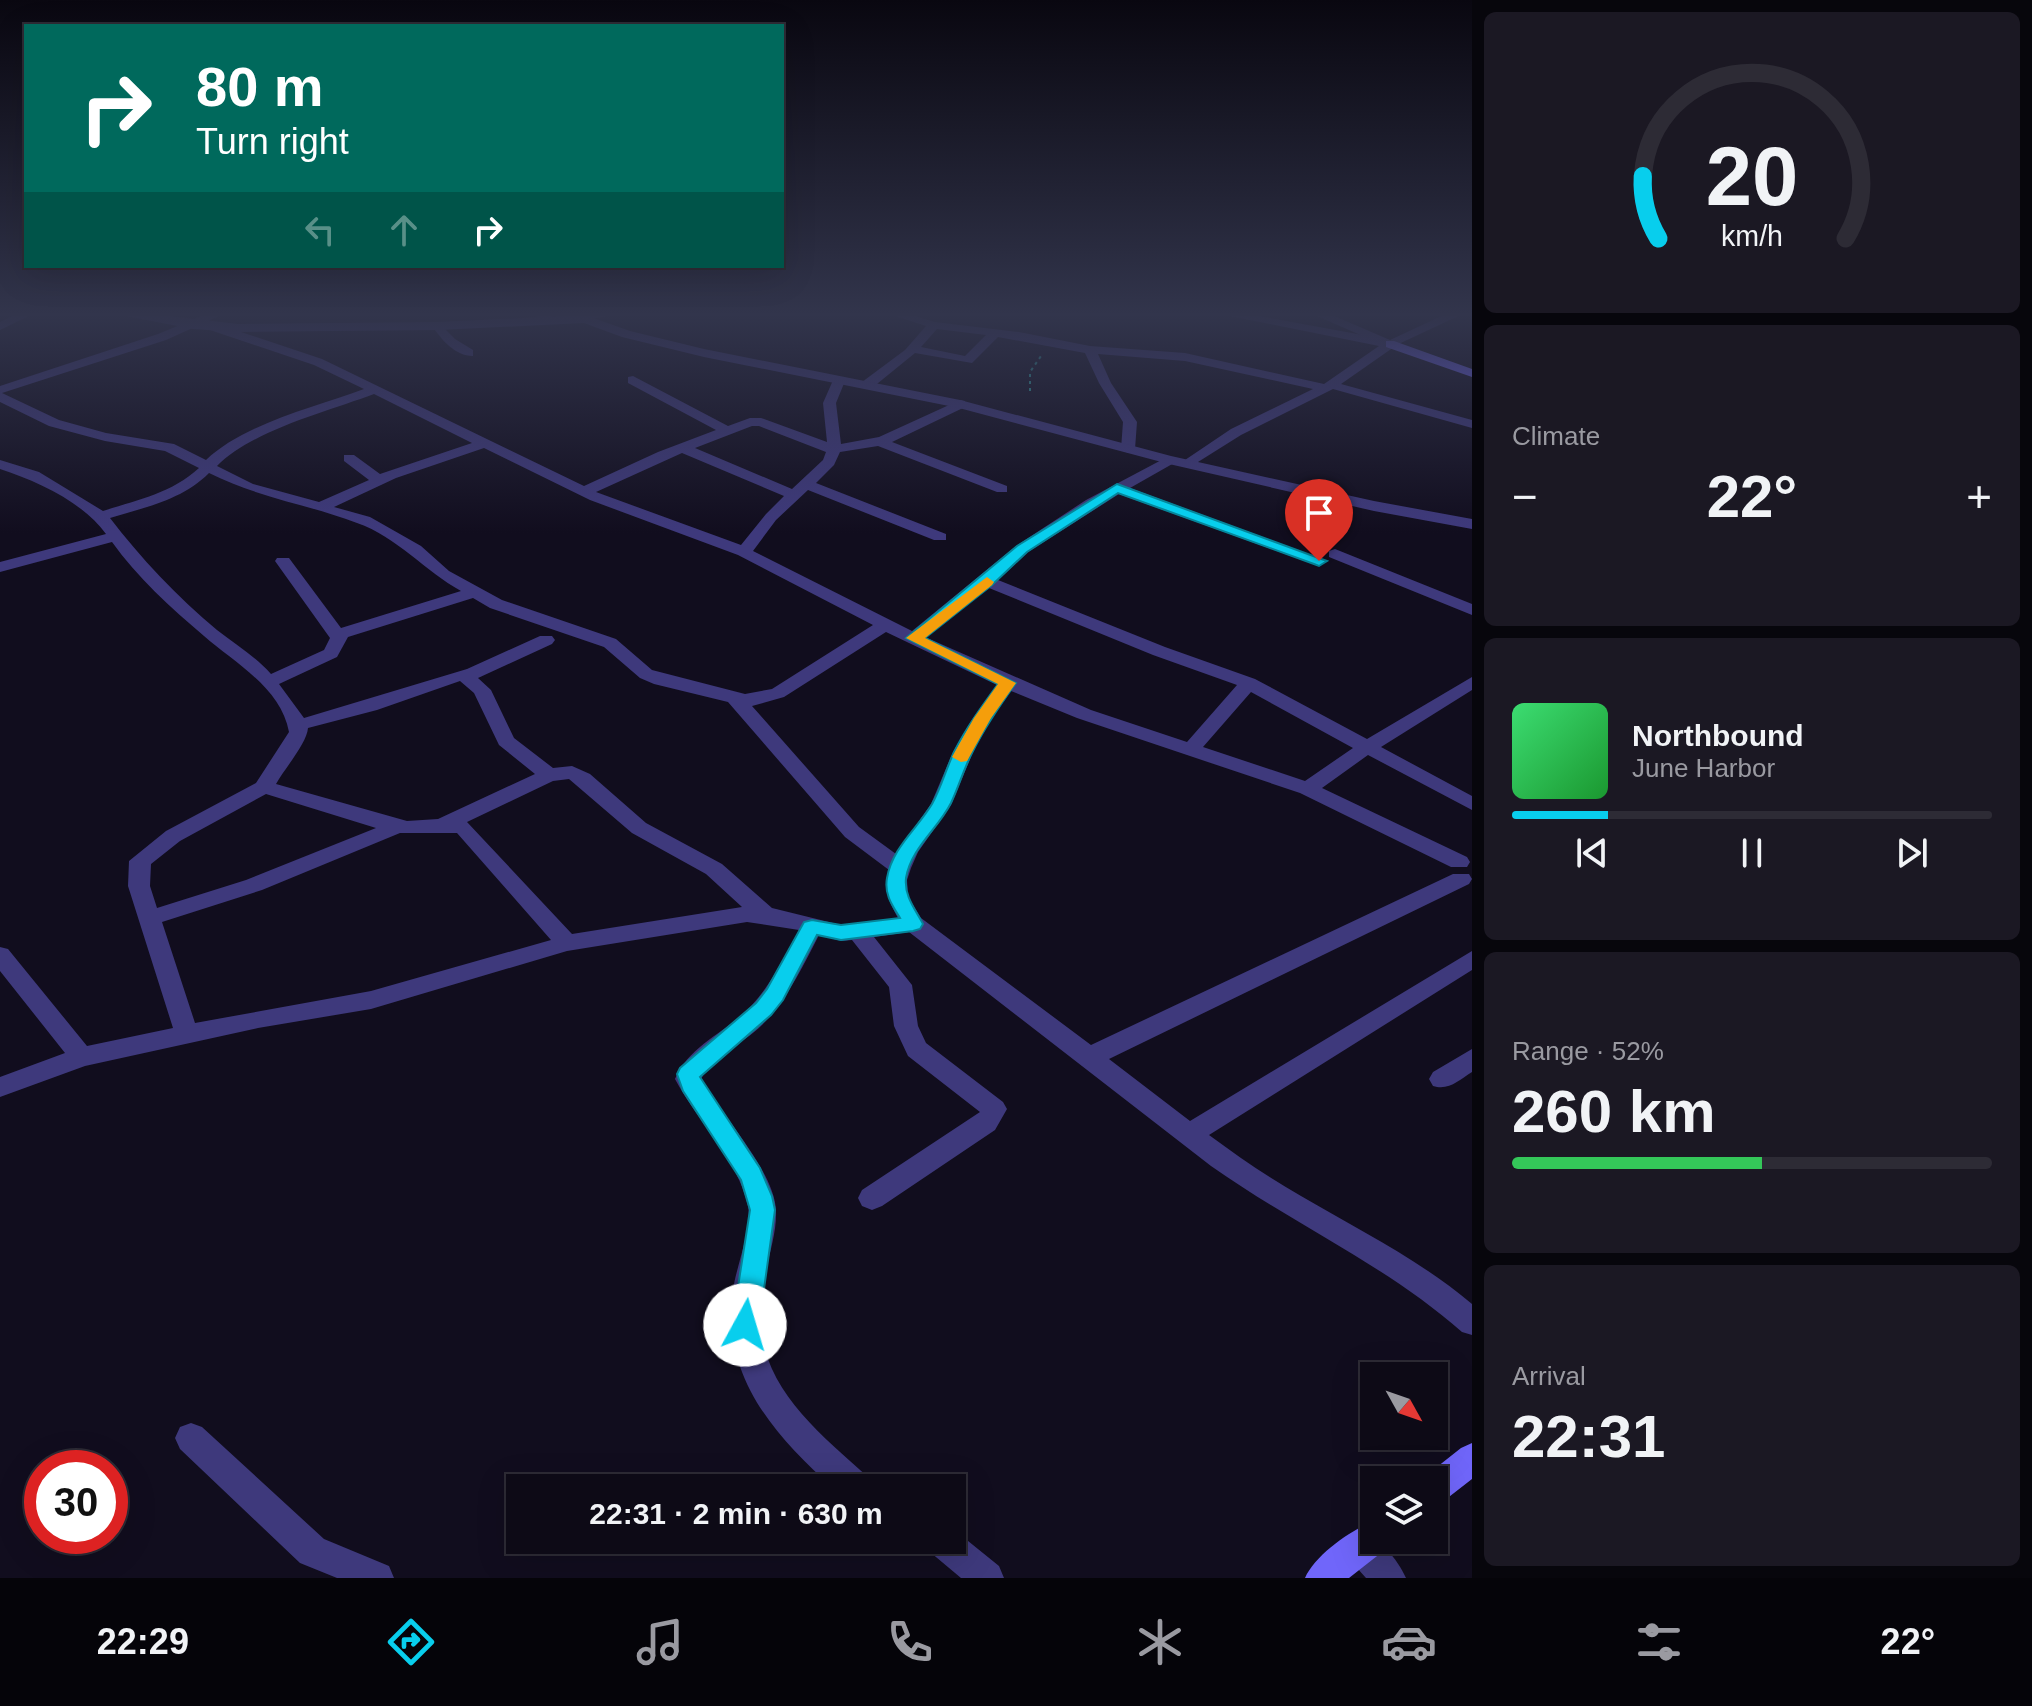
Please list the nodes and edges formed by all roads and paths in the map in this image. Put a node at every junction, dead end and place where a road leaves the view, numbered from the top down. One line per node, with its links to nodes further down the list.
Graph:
1 (365, 386): 9 (street)
2 (644, 386): 14 (street)
3 (836, 386): 18 (street)
4 (870, 386): 12 (street)
5 (1030, 386): 10 (path)
6 (1107, 386): 19 (street)
7 (1322, 386): 8 (street)
8 (1328, 387): 13 (street); 22 (street)
9 (374, 390): 16 (street); 24 (street)
10 (1030, 391)
11 (0, 397): 24 (street)
12 (960, 404): 15 (street); 19 (street)
13 (1472, 424)
14 (728, 431): 17 (street); 18 (street)
15 (877, 441): 18 (street); 28 (street)
16 (485, 443): 25 (street); 29 (street)
17 (683, 448): 29 (street); 30 (street)
18 (835, 448): 26 (street)
19 (1128, 449): 21 (street)
20 (349, 458): 25 (street)
21 (1169, 460): 22 (street); 27 (street)
22 (1190, 463): 33 (street)
23 (0, 464): 32 (street)
24 (206, 468): 31 (street); 32 (street)
25 (380, 481): 31 (street)
26 (806, 484): 30 (street); 35 (street)
27 (1117, 488): 39 (street); 41 (street)
28 (1002, 489)
29 (584, 492): 36 (street)
30 (794, 495): 36 (street)
31 (321, 507): 40 (street)
32 (101, 516): 34 (street)
33 (1472, 524)
34 (118, 536): 38 (street); 47 (street)
35 (940, 537)
36 (744, 552): 42 (street)
37 (283, 561): 43 (street)
38 (0, 567)
39 (987, 581): 44 (street); 50 (street)
40 (475, 592): 43 (street); 51 (street)
41 (1472, 610)
42 (885, 625): 44 (street); 51 (street)
43 (338, 636): 47 (street)
44 (914, 638): 49 (street)
45 (546, 640): 46 (street)
46 (467, 676): 52 (street); 55 (street)
47 (268, 682): 52 (street)
48 (1472, 682): 53 (street)
49 (1008, 683): 54 (street); 61 (street)
50 (1249, 683): 53 (street); 54 (street)
51 (734, 697): 61 (street)
52 (298, 725): 56 (street)
53 (1367, 747): 57 (street); 58 (street)
54 (1191, 749): 57 (street)
55 (549, 775): 59 (street); 63 (street)
56 (264, 787): 60 (street); 64 (street)
57 (1307, 789): 62 (street)
58 (1472, 804)
59 (443, 825): 60 (street); 68 (street)
60 (397, 827): 64 (street)
61 (900, 868): 65 (street)
62 (1466, 872): 73 (street)
63 (765, 915): 66 (street); 68 (street)
64 (149, 918): 71 (street)
65 (913, 924): 67 (street); 73 (street)
66 (812, 927): 67 (street); 82 (street)
67 (858, 932): 78 (street)
68 (567, 943): 71 (street)
69 (0, 955): 72 (street)
70 (1472, 959): 77 (street)
71 (187, 1035): 72 (street)
72 (82, 1057): 76 (street)
73 (1089, 1057): 77 (street)
74 (1472, 1059): 75 (street)
75 (1442, 1079)
76 (0, 1087)
77 (1189, 1135): 79 (street)
78 (872, 1198)
79 (1472, 1322)
80 (191, 1438): 87 (street)
81 (1472, 1459): 83 (main road)
82 (841, 1474)
83 (1448, 1478)
84 (1360, 1548): 89 (main road)
85 (959, 1554): 88 (street)
86 (1375, 1554): 90 (street)
87 (377, 1578)
88 (987, 1578)
89 (1322, 1578)
90 (1389, 1578)

